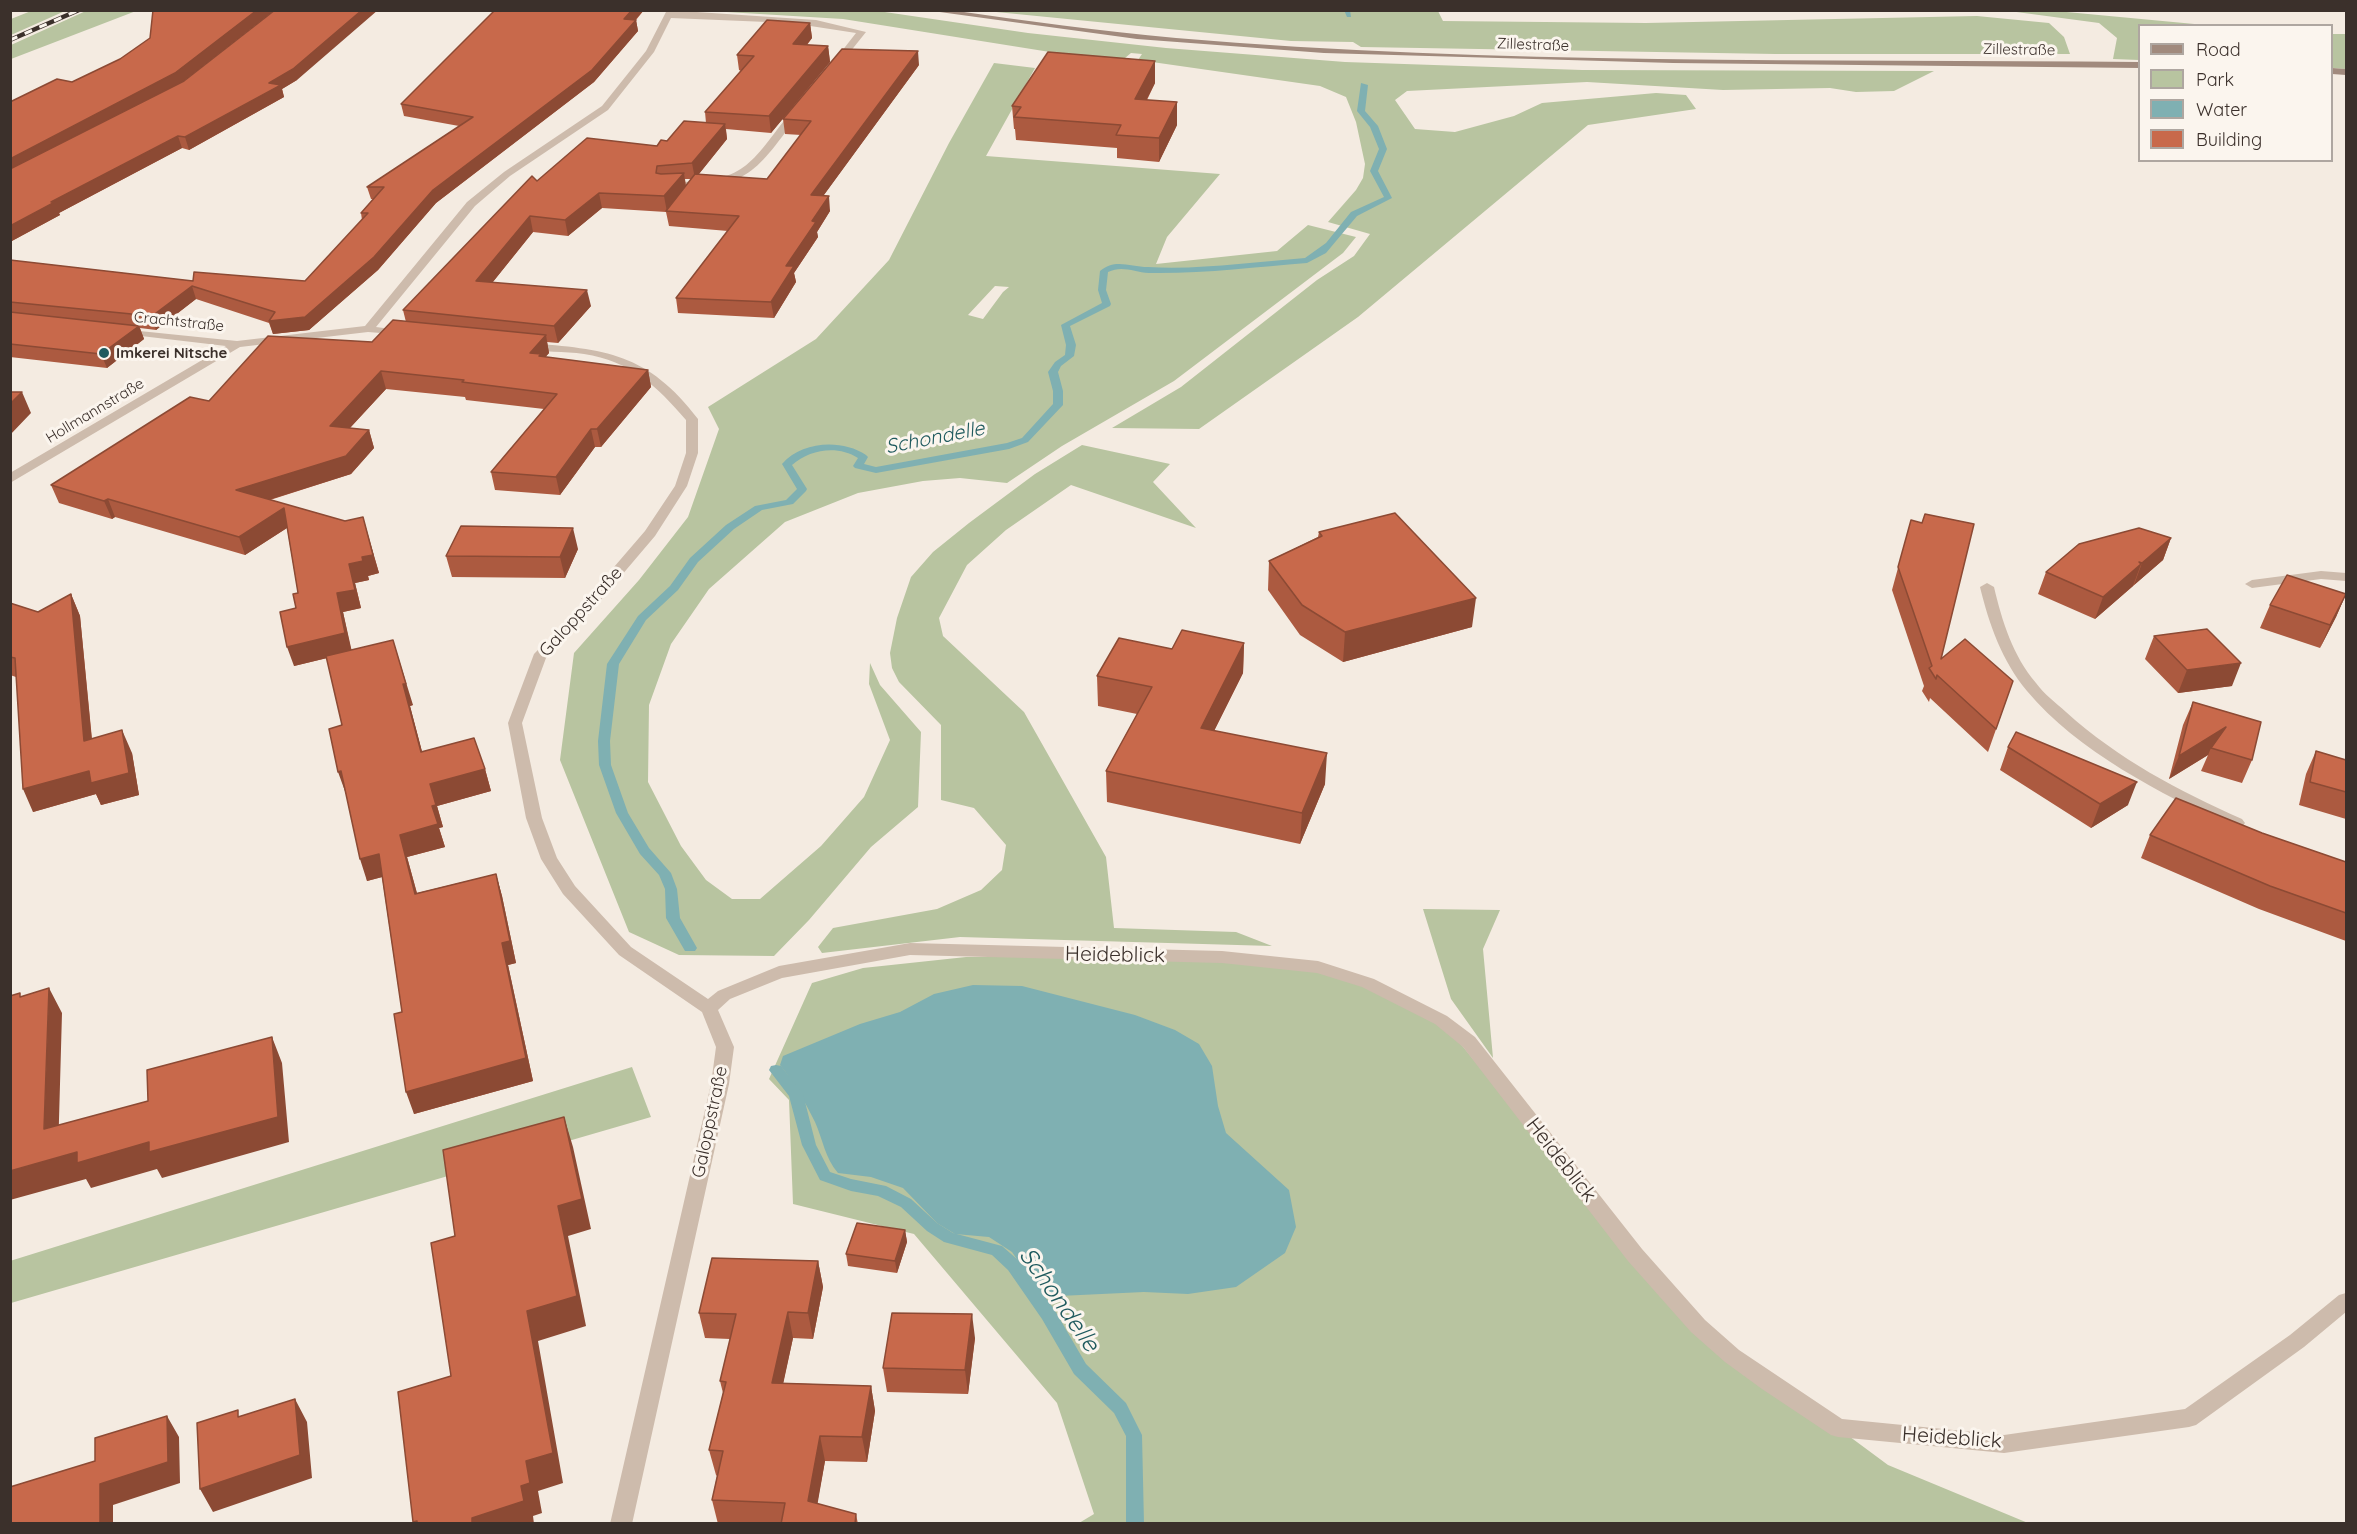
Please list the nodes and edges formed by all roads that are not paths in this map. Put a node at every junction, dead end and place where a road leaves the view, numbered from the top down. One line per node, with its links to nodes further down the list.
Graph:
1 (929, 10): 3 (main road, Zillestraße)
2 (670, 13): 4 (street); 7 (street)
3 (2138, 65)
4 (826, 75)
5 (804, 102): 6 (street)
6 (664, 185)
7 (368, 329): 9 (street); 10 (street, Hollmannstraße)
8 (113, 330): 10 (street, Crachtstraße)
9 (411, 334)
10 (237, 344): 12 (street, Hollmannstraße)
11 (509, 344): 17 (street, Galoppstraße)
12 (10, 480)
13 (2346, 577): 14 (street)
14 (2252, 584)
15 (1988, 587): 16 (street)
16 (2246, 827)
17 (709, 1008): 18 (street, Heideblick); 19 (street, Galoppstraße)
18 (2346, 1301)
19 (621, 1524)

